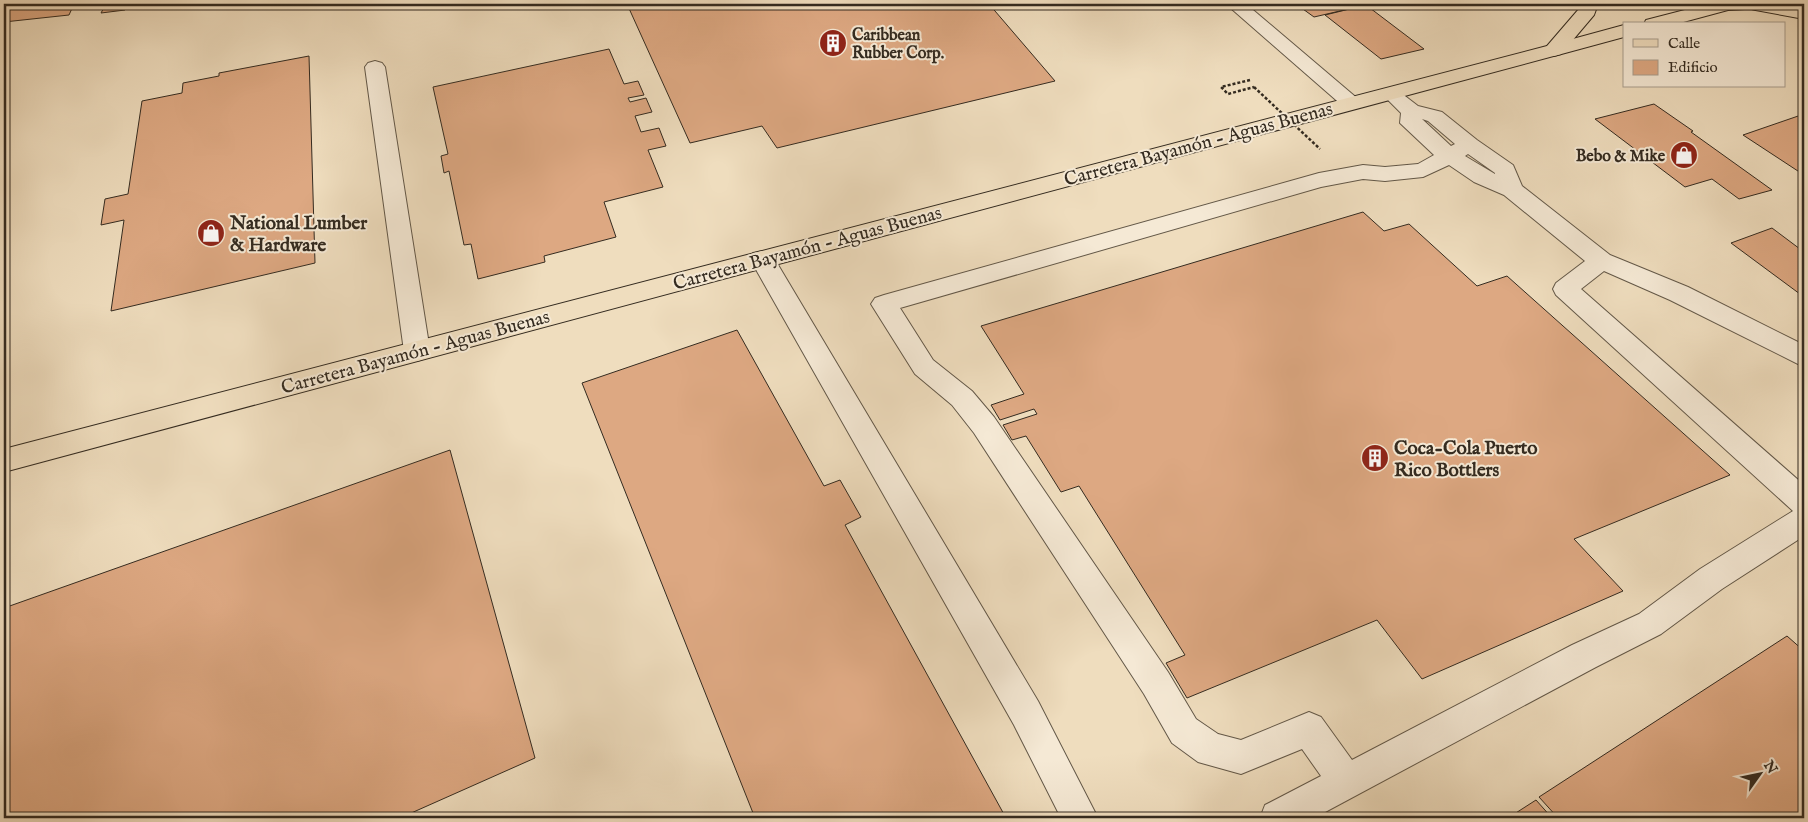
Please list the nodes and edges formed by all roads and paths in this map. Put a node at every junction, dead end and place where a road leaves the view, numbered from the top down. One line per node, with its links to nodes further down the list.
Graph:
1 (1235, 4): 14 (street)
2 (1588, 4): 10 (main road)
3 (1747, 4): 8 (main road)
4 (1753, 4): 7 (main road)
5 (1799, 4): 6 (main road)
6 (1804, 6)
7 (1804, 13)
8 (1660, 22)
9 (1623, 31): 10 (main road, Carretera Bayamón - Aguas Buenas)
10 (1554, 50): 13 (main road, Carretera Bayamón - Aguas Buenas)
11 (375, 67): 19 (street)
12 (1246, 77): 15 (path, bridge)
13 (1389, 93): 14 (main road, Carretera Bayamón - Aguas Buenas); 16 (street)
14 (1351, 103): 17 (main road, Carretera Bayamón - Aguas Buenas)
15 (1320, 149)
16 (1458, 150): 18 (street); 24 (street)
17 (762, 259): 19 (main road, Carretera Bayamón - Aguas Buenas); 25 (street)
18 (1601, 261): 20 (street); 22 (street)
19 (417, 351): 21 (main road, Carretera Bayamón - Aguas Buenas)
20 (1804, 357)
21 (4, 461)
22 (1804, 503)
23 (1804, 520): 24 (street)
24 (1345, 781): 26 (street)
25 (1080, 818)
26 (1278, 818)

